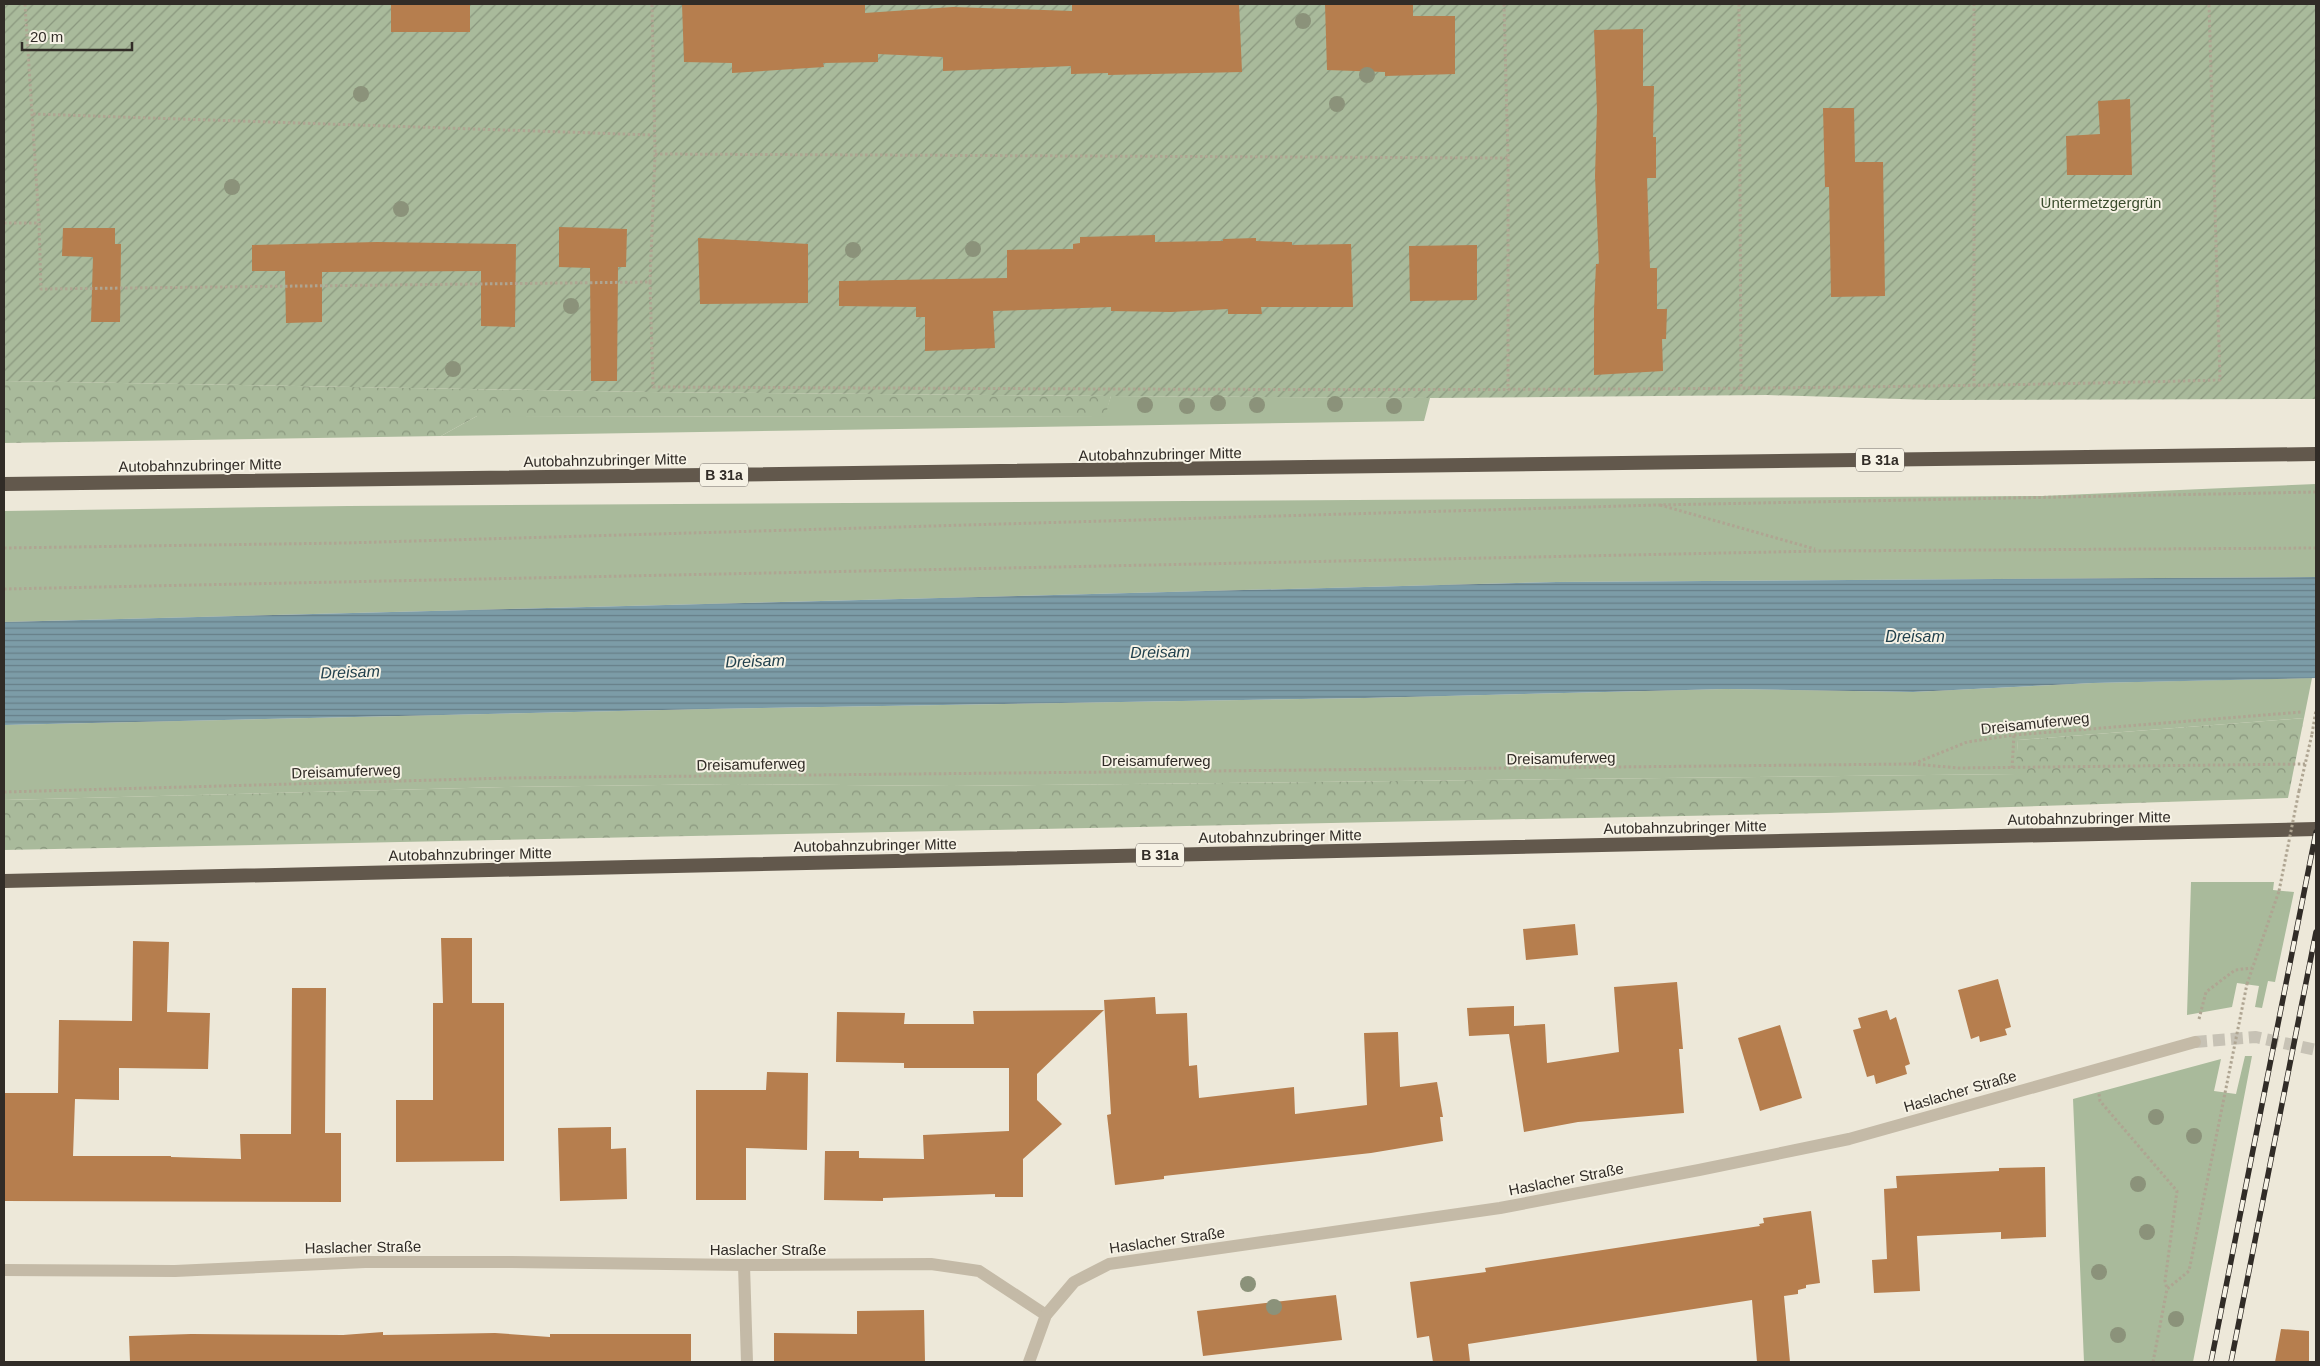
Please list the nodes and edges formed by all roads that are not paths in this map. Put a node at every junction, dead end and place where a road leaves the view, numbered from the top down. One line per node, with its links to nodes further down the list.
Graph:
1 (2316, 454): 2 (highway, Autobahnzubringer Mitte / B 31a)
2 (4, 484)
3 (2316, 829): 4 (highway, Autobahnzubringer Mitte / B 31a)
4 (4, 881)
5 (2195, 1042): 8 (street, Haslacher Straße)
6 (744, 1266): 7 (street, Haslacher Straße); 8 (street, Haslacher Straße); 9 (street)
7 (4, 1270)
8 (1046, 1315): 10 (street)
9 (747, 1362)
10 (1029, 1362)

